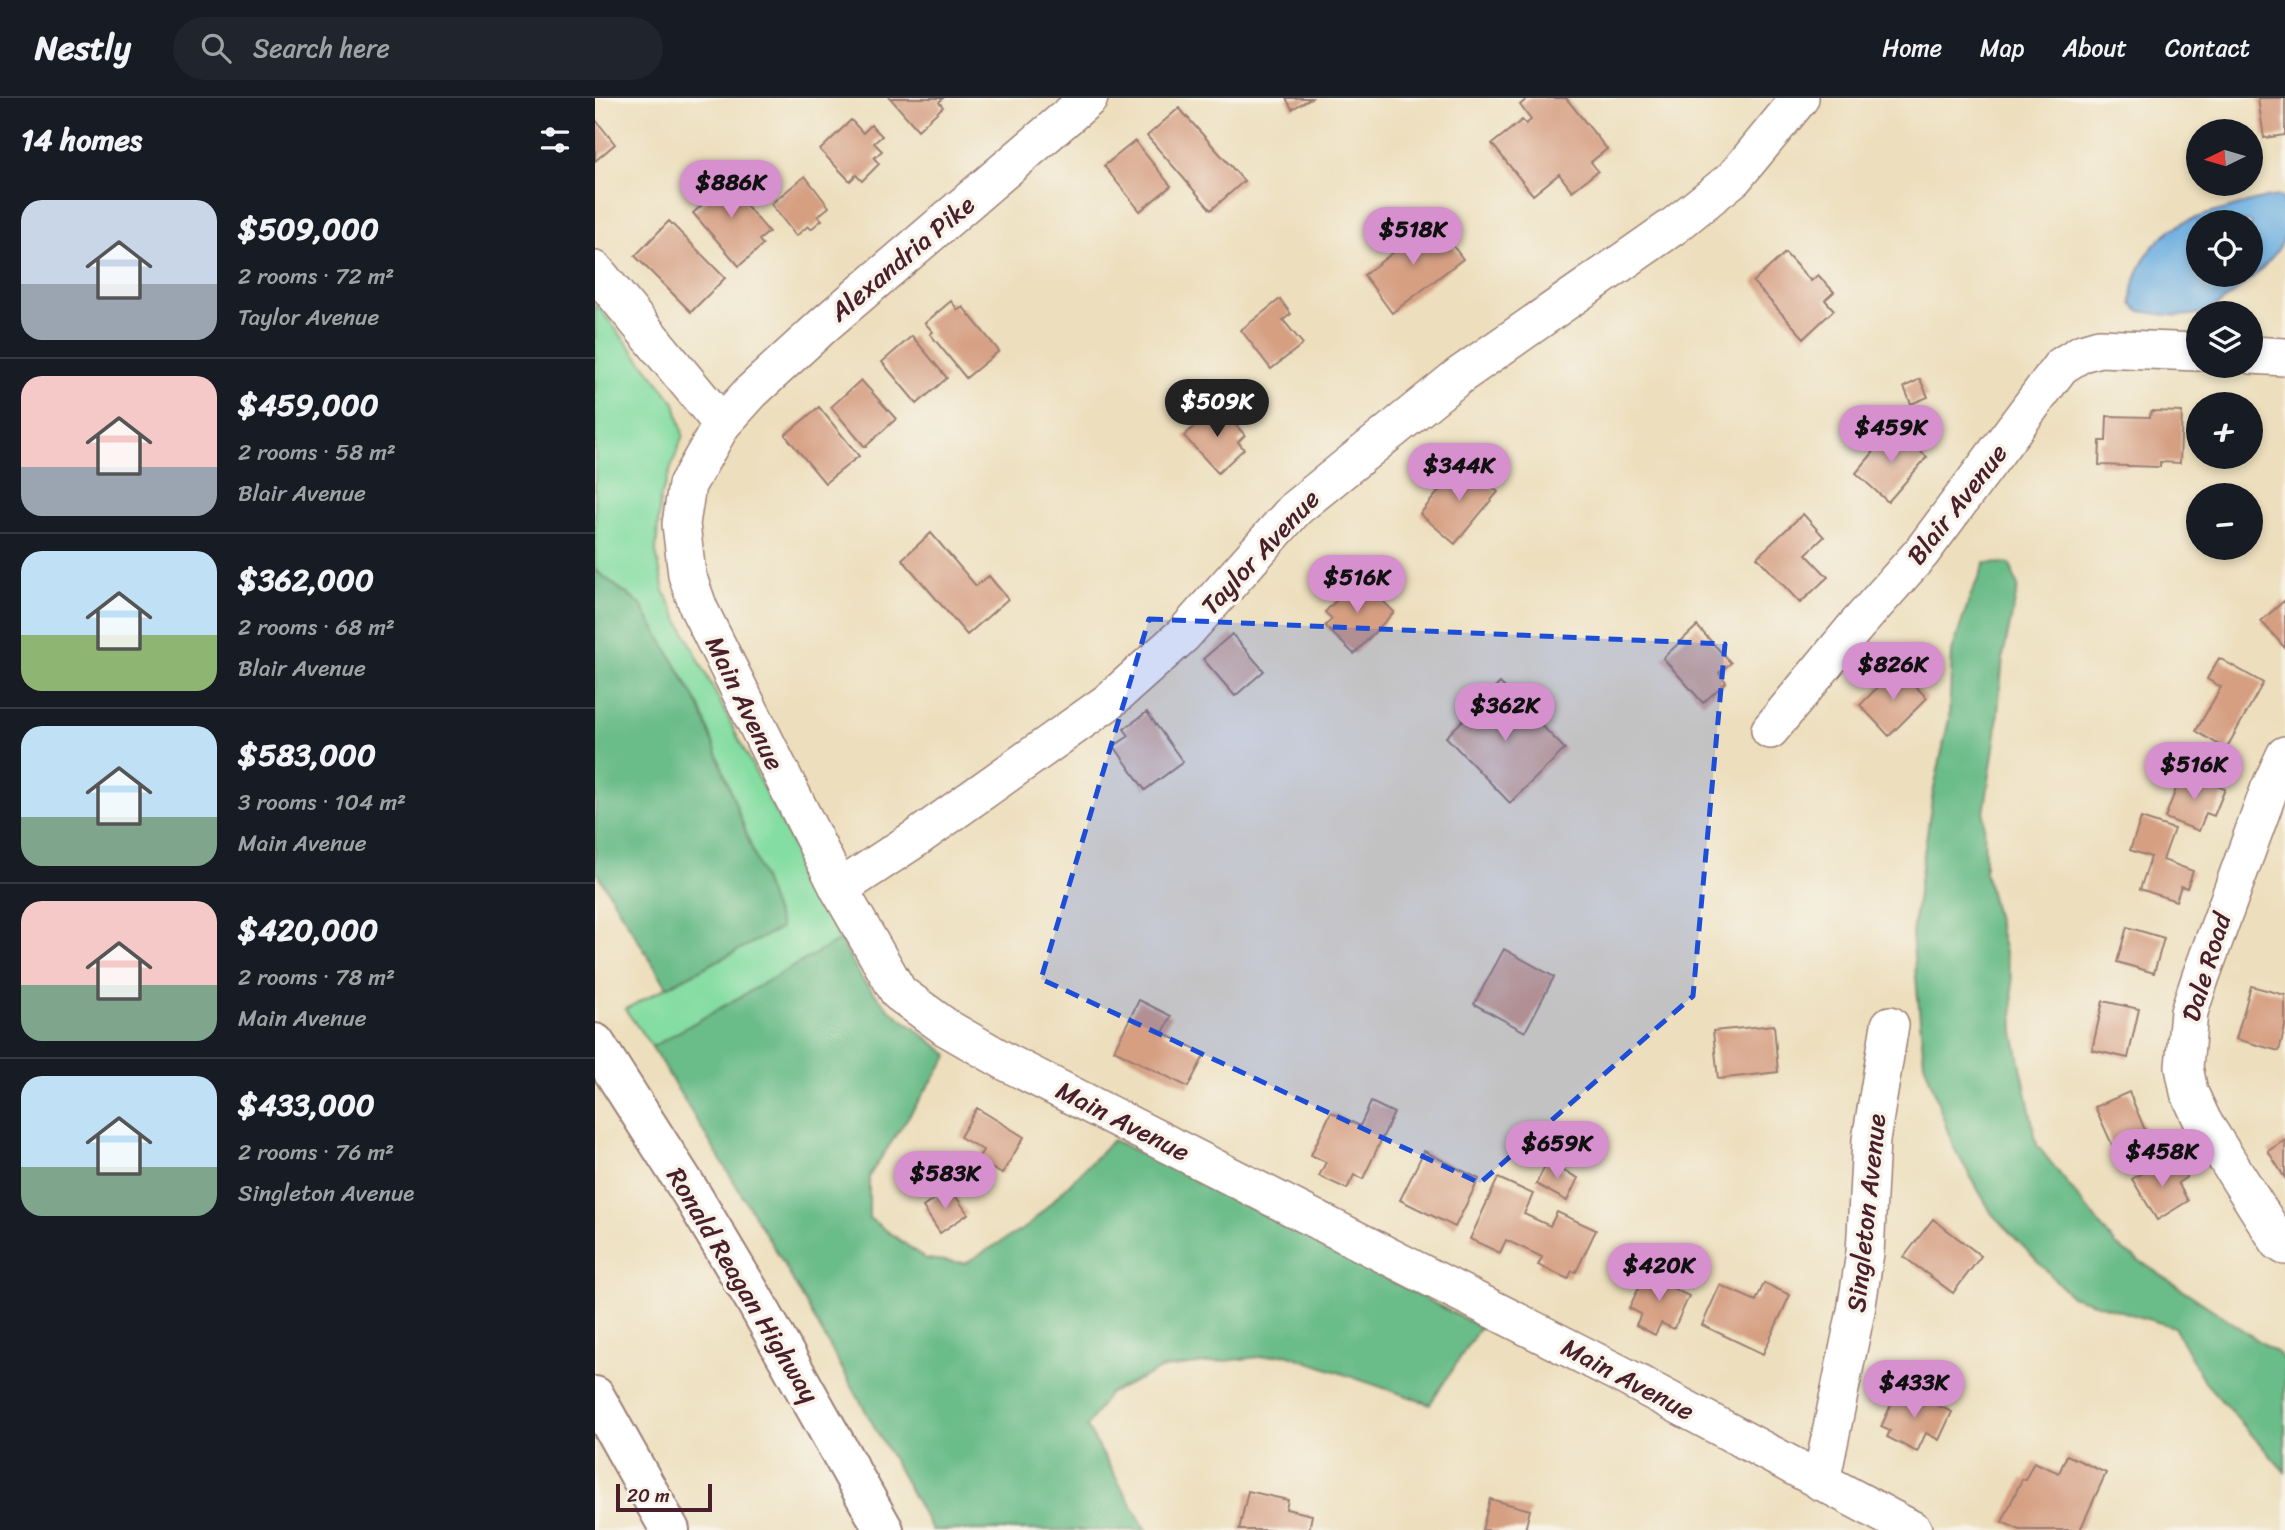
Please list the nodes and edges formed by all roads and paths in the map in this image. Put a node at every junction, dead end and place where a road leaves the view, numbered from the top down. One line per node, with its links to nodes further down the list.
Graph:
1 (1089, 98): 7 (street, Alexandria Pike)
2 (1800, 98): 10 (street, Taylor Avenue)
3 (595, 270): 7 (street)
4 (2186, 351): 8 (street, Blair Avenue)
5 (2263, 356): 6 (street)
6 (2285, 357)
7 (722, 424): 10 (street, Main Avenue)
8 (1770, 730)
9 (2285, 755): 13 (street, Dale Road)
10 (839, 889): 15 (street, Main Avenue)
11 (1890, 1025): 15 (street, Singleton Avenue)
12 (595, 1043): 17 (highway, Ronald Reagan Highway)
13 (2285, 1246)
14 (595, 1396): 16 (highway)
15 (1821, 1482): 18 (street, Main Avenue)
16 (670, 1530)
17 (884, 1530)
18 (1913, 1530)

